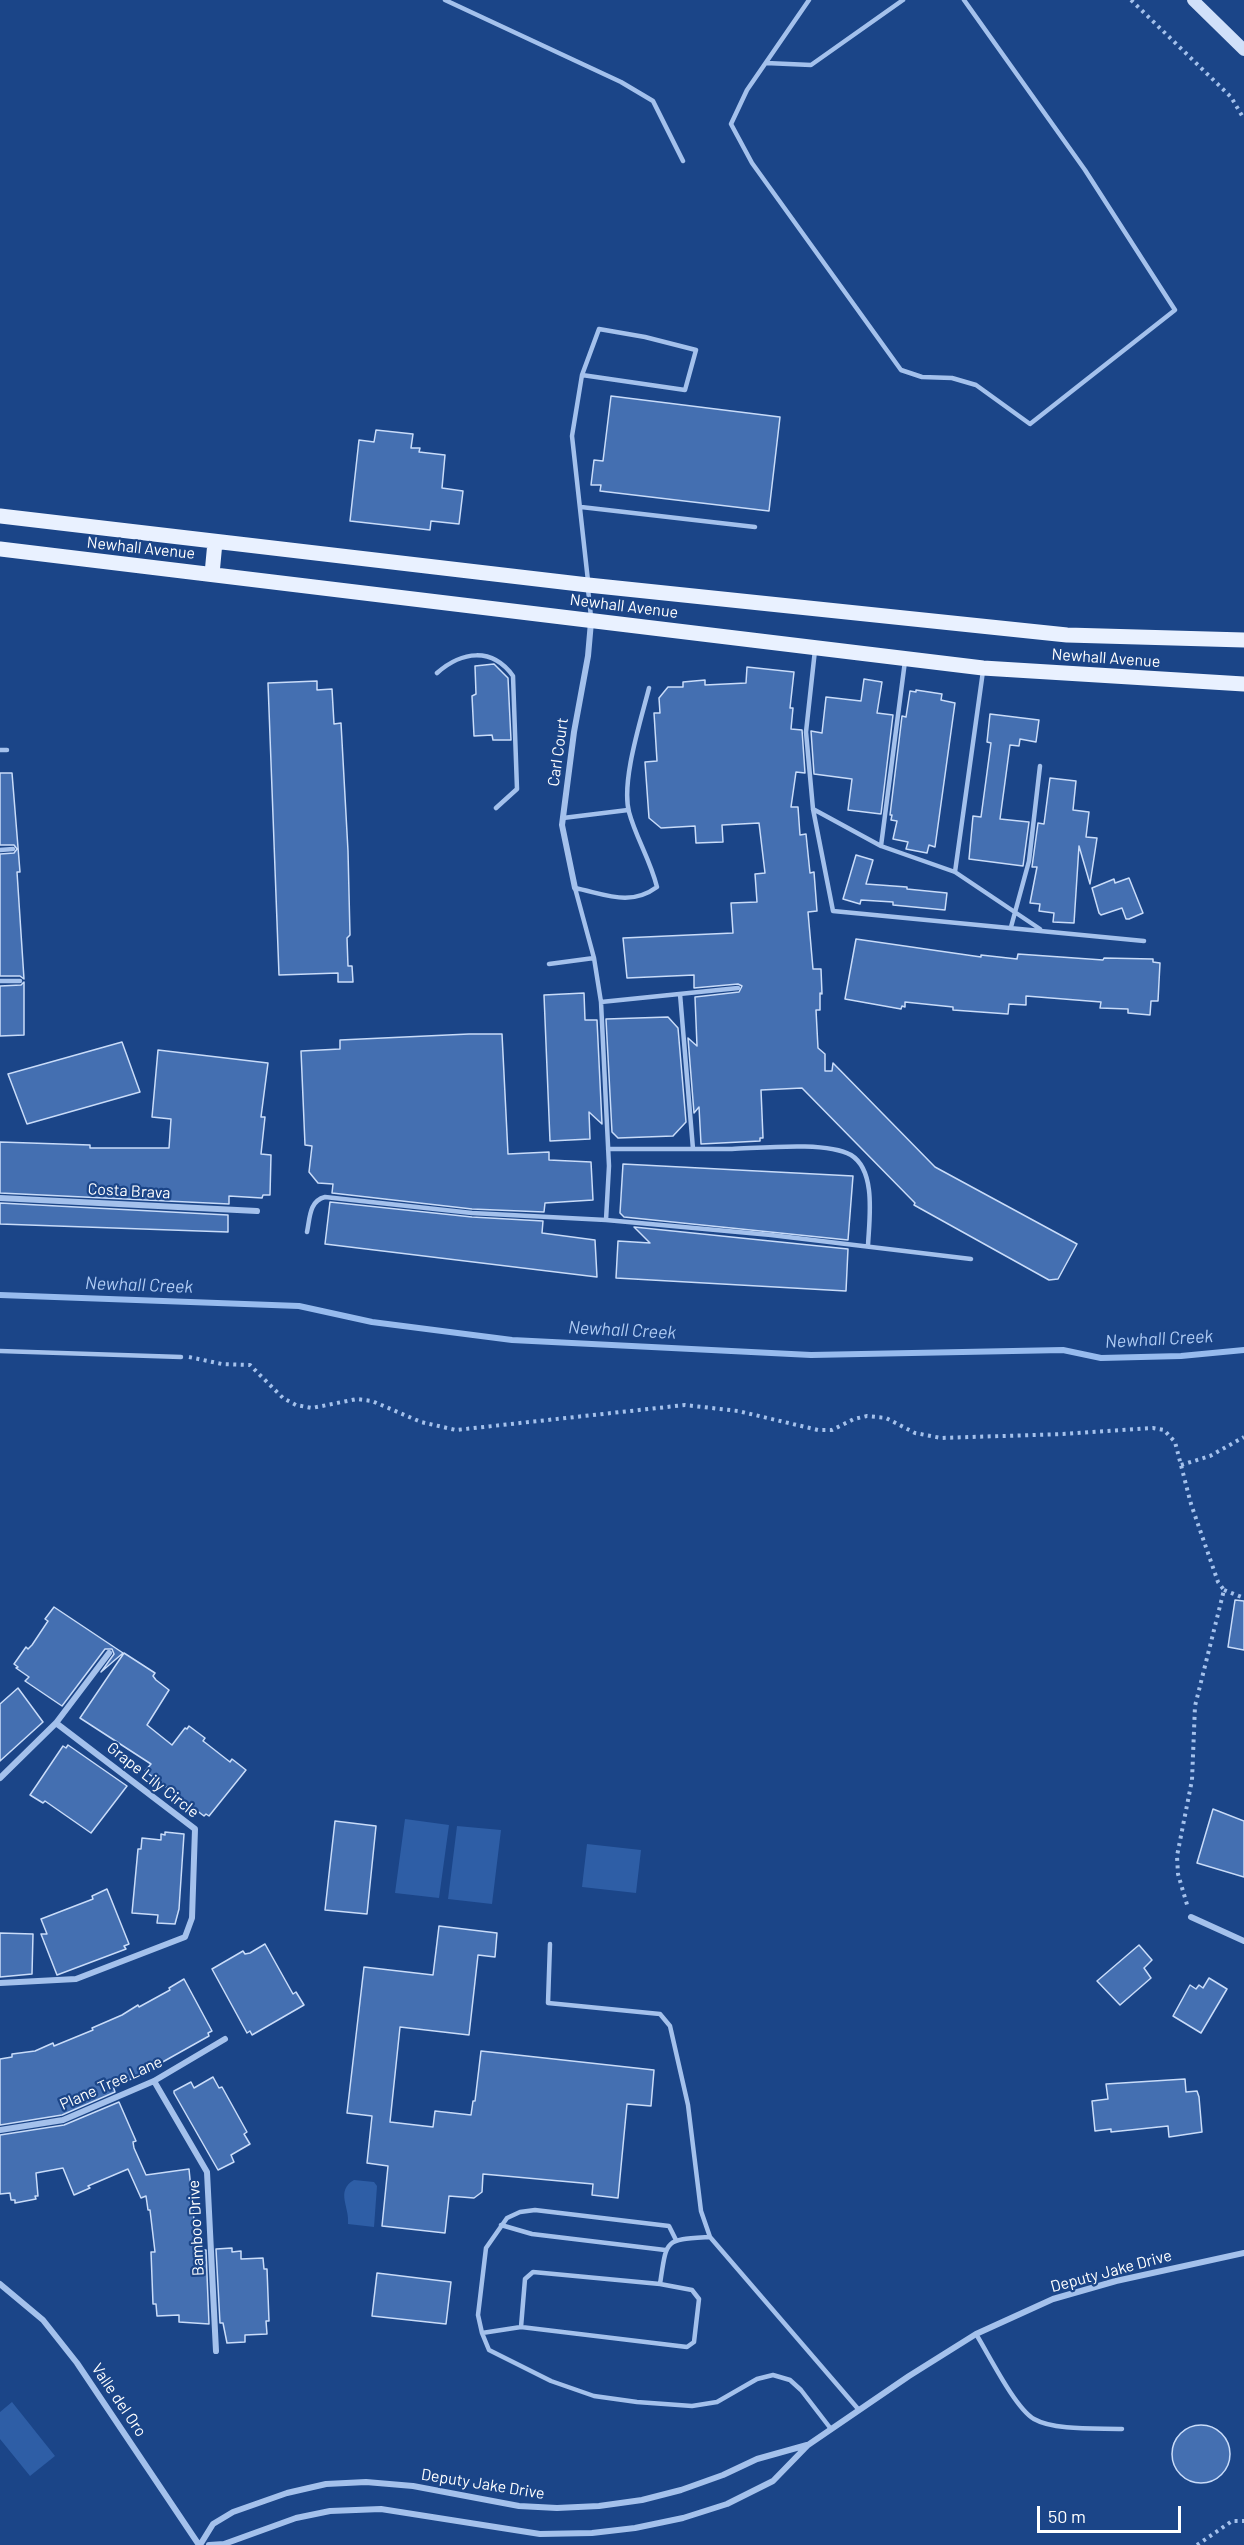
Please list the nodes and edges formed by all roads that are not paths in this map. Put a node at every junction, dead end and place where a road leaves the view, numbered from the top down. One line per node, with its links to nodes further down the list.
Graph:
1 (445, 0): 8 (lane)
2 (809, 0): 7 (lane)
3 (903, 0): 7 (lane)
4 (964, 0): 7 (lane)
5 (1193, 0): 6 (street)
6 (1244, 50)
7 (766, 63)
8 (683, 161)
9 (582, 375): 9 (lane); 10 (lane)
10 (581, 507): 12 (lane); 16 (lane)
11 (0, 516): 13 (main road, Newhall Avenue)
12 (755, 528)
13 (215, 542): 15 (main road); 16 (main road, Newhall Avenue)
14 (0, 549): 15 (main road, Newhall Avenue)
15 (212, 574): 17 (main road, Newhall Avenue)
16 (588, 585): 17 (lane); 18 (main road, Newhall Avenue)
17 (591, 619): 19 (main road, Newhall Avenue); 31 (street, Carl Court)
18 (1244, 640)
19 (816, 647): 20 (main road, Newhall Avenue); 29 (lane)
20 (905, 659): 21 (main road, Newhall Avenue); 32 (lane)
21 (983, 668): 23 (main road, Newhall Avenue); 35 (lane)
22 (438, 673): 28 (lane)
23 (1244, 684)
24 (649, 688): 30 (lane)
25 (0, 750): 26 (lane)
26 (7, 750)
27 (1040, 766): 37 (lane)
28 (496, 808)
29 (813, 809): 32 (lane); 38 (lane)
30 (628, 810): 31 (lane); 36 (lane)
31 (563, 818): 36 (street, Carl Court)
32 (881, 846): 35 (lane)
33 (13, 849): 34 (lane)
34 (0, 850)
35 (955, 872): 37 (lane)
36 (575, 888): 41 (lane)
37 (1014, 913): 38 (lane); 39 (lane)
38 (1011, 927): 39 (lane)
39 (1040, 930): 40 (lane)
40 (1144, 940)
41 (594, 958): 42 (lane); 47 (lane)
42 (549, 964)
43 (0, 981): 44 (lane)
44 (20, 981)
45 (738, 988): 46 (lane)
46 (680, 994): 47 (lane); 49 (lane)
47 (601, 1002): 48 (lane)
48 (608, 1149): 49 (lane); 52 (lane)
49 (693, 1149): 54 (lane)
50 (0, 1198): 51 (street, Costa Brava)
51 (257, 1211)
52 (606, 1220): 53 (lane); 54 (lane)
53 (307, 1232)
54 (868, 1246): 55 (lane)
55 (971, 1259)
56 (0, 1351): 57 (lane)
57 (181, 1357)
58 (109, 1653): 59 (street)
59 (56, 1723): 60 (street); 64 (street, Grape Lily Circle)
60 (0, 1778)
61 (1191, 1917): 62 (street)
62 (1244, 1941)
63 (550, 1944): 69 (lane)
64 (0, 1983)
65 (225, 2039): 66 (street, Plane Tree Lane)
66 (154, 2080): 67 (street, Plane Tree Lane); 78 (street, Bamboo Drive)
67 (0, 2130)
68 (501, 2225): 70 (lane); 71 (lane); 76 (lane)
69 (710, 2238): 70 (lane); 79 (lane)
70 (676, 2240): 71 (lane)
71 (665, 2250): 73 (lane)
72 (1244, 2253): 77 (street, Deputy Jake Drive)
73 (660, 2284): 75 (lane); 75 (lane)
74 (1, 2287): 83 (street, Valle del Oro)
75 (521, 2326): 76 (lane)
76 (482, 2333): 80 (lane)
77 (976, 2334): 79 (street, Deputy Jake Drive); 81 (lane)
78 (216, 2351)
79 (859, 2410): 80 (street, Deputy Jake Drive)
80 (831, 2429): 82 (street, Deputy Jake Drive)
81 (1122, 2429)
82 (807, 2445): 83 (street, Deputy Jake Drive); 84 (street, Deputy Jake Drive)
83 (199, 2545)
84 (209, 2545)

